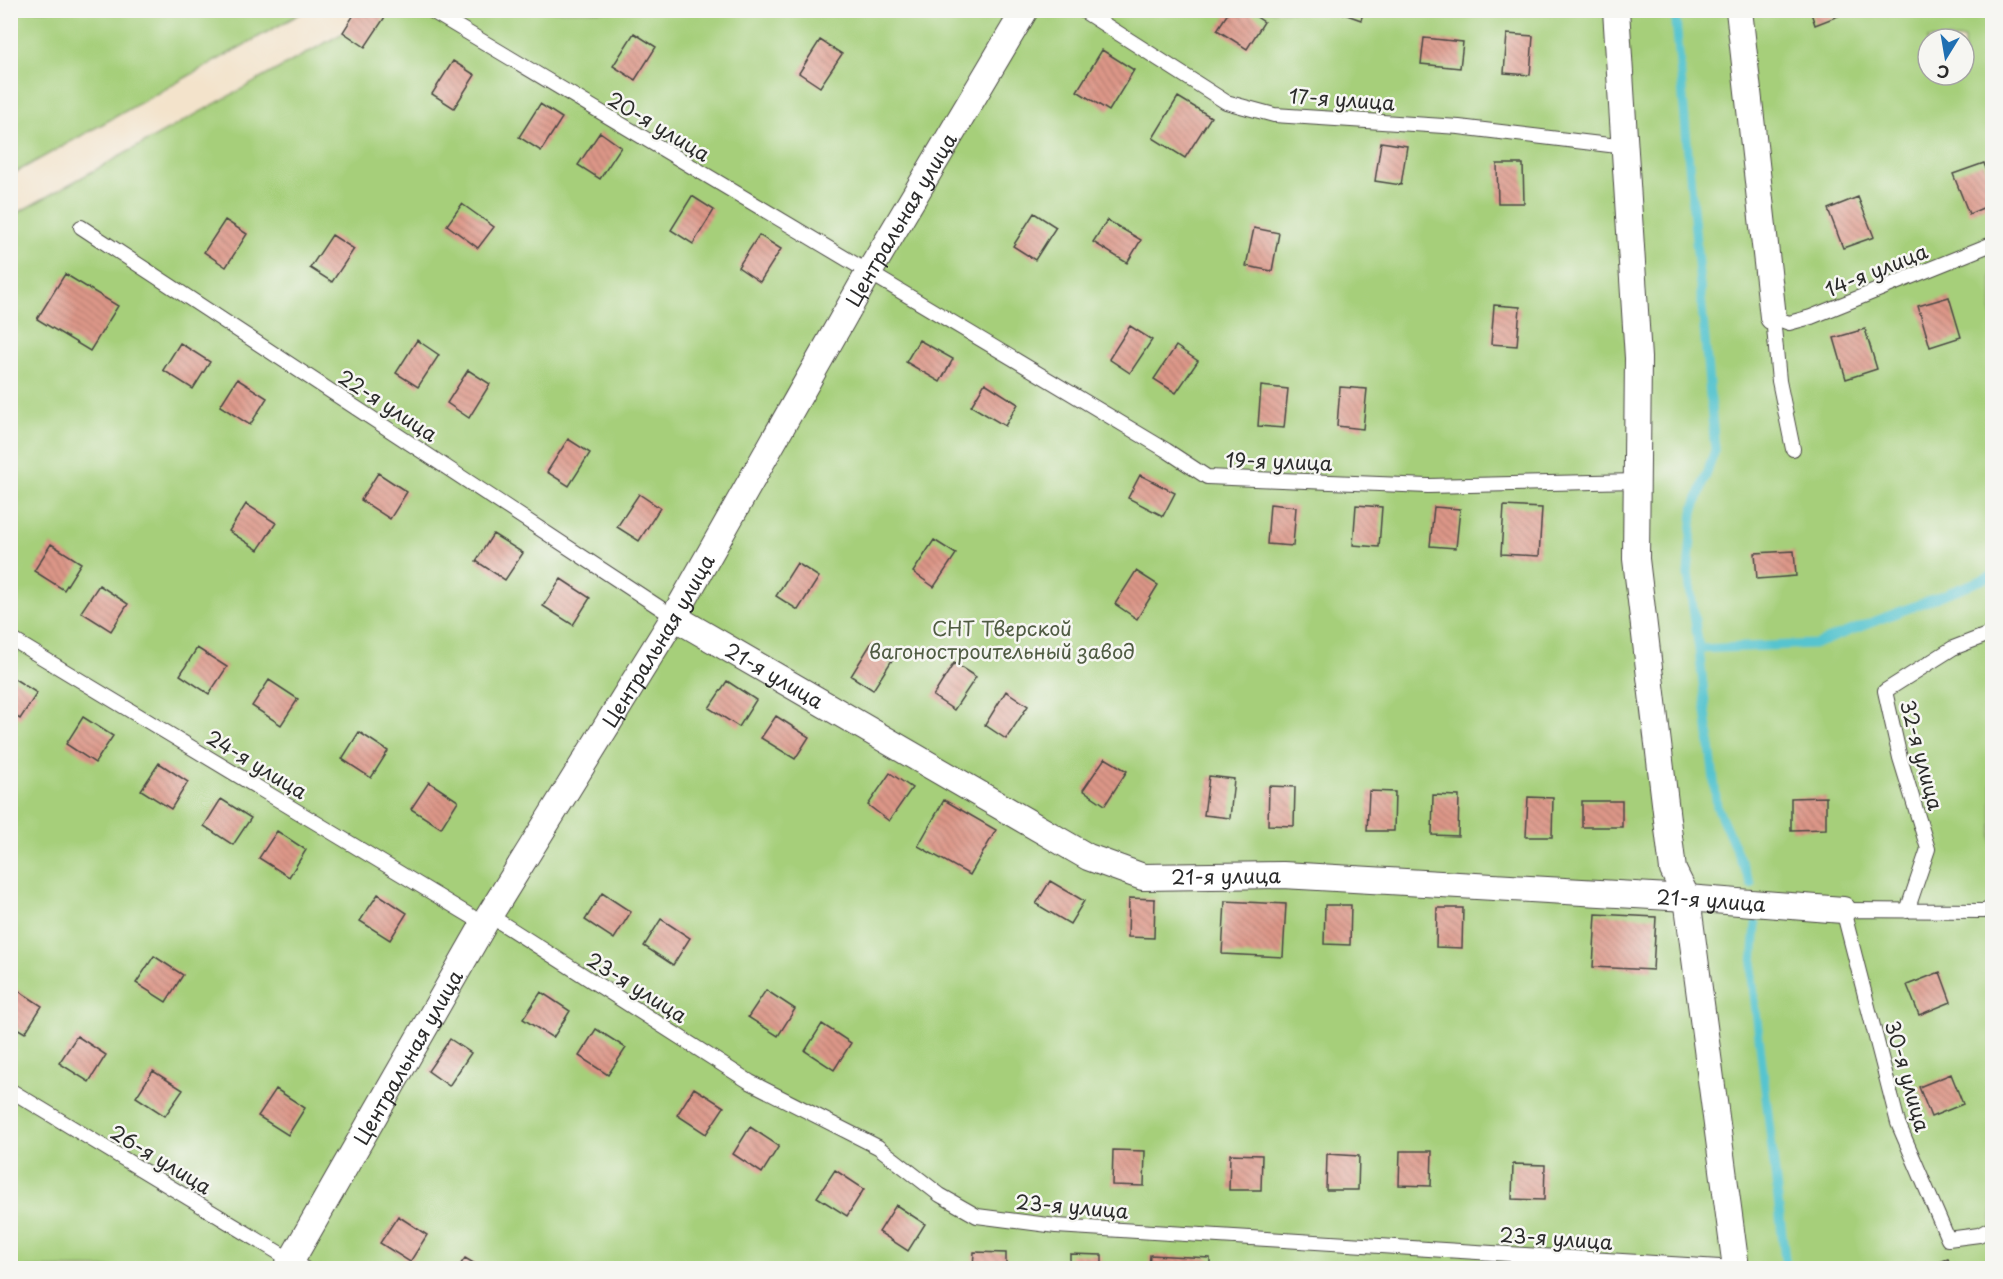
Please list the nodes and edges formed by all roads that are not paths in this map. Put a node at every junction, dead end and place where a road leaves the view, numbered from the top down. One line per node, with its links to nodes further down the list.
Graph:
1 (430, 10): 9 (lane, 20-я улица)
2 (1026, 10): 9 (street, Центральная улица)
3 (1082, 10): 6 (lane, 17-я улица)
4 (1616, 10): 6 (street)
5 (1739, 10): 10 (street)
6 (1626, 147): 12 (street)
7 (81, 227): 13 (lane, 22-я улица)
8 (1992, 244): 10 (lane, 14-я улица)
9 (868, 274): 12 (lane, 19-я улица); 13 (street, Центральная улица)
10 (1773, 317): 11 (lane)
11 (1793, 449)
12 (1637, 481): 16 (street)
13 (674, 616): 16 (street, 21-я улица); 20 (street, Центральная улица)
14 (1992, 633): 19 (lane, 32-я улица)
15 (10, 638): 20 (lane, 24-я улица)
16 (1687, 898): 18 (street, 21-я улица); 24 (street)
17 (1992, 908): 19 (lane)
18 (1843, 910): 19 (lane); 22 (lane, 30-я улица)
19 (1907, 911)
20 (487, 920): 23 (street, Центральная улица); 24 (lane, 23-я улица)
21 (10, 1090): 23 (lane, 26-я улица)
22 (1992, 1228)
23 (294, 1266)
24 (1736, 1268)

